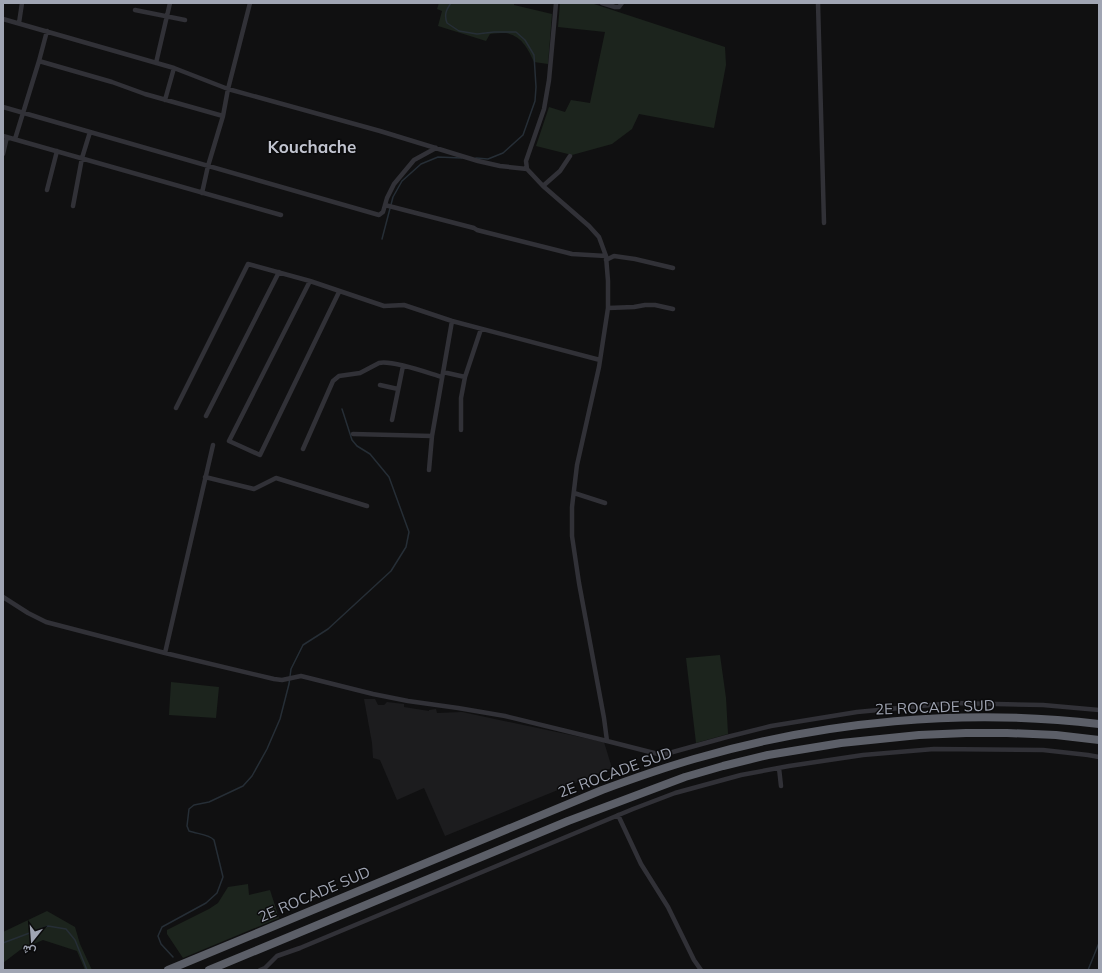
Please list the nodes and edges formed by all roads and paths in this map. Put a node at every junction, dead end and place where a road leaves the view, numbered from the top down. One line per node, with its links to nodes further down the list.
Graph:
1 (22, 3): 12 (street)
2 (170, 3): 9 (street)
3 (250, 3): 17 (street)
4 (556, 3): 31 (street)
5 (602, 3): 6 (street)
6 (622, 3)
7 (818, 3): 38 (street)
8 (135, 10): 9 (street)
9 (166, 16): 11 (street); 15 (street)
10 (3, 19): 12 (street)
11 (185, 20)
12 (19, 23): 13 (street)
13 (46, 31): 14 (street); 15 (street)
14 (39, 61): 18 (street); 20 (street)
15 (156, 63): 16 (street)
16 (174, 68): 17 (street); 18 (street)
17 (228, 88): 21 (street); 25 (street)
18 (165, 100): 21 (street)
19 (3, 107): 20 (street)
20 (23, 113): 22 (street); 24 (street)
21 (223, 116): 30 (street)
22 (90, 132): 29 (street); 30 (street)
23 (5, 136): 24 (street); 27 (street)
24 (15, 139): 26 (street)
25 (436, 148): 31 (street); 35 (street)
26 (57, 151): 29 (street); 33 (street)
27 (3, 154)
28 (570, 156): 32 (street)
29 (82, 158): 34 (street); 36 (street)
30 (208, 166): 34 (street); 35 (street)
31 (527, 169): 32 (street)
32 (543, 186): 39 (street)
33 (47, 190)
34 (202, 193): 37 (street)
35 (385, 205): 39 (street)
36 (73, 206)
37 (281, 215)
38 (824, 223)
39 (606, 258): 40 (street); 44 (street)
40 (674, 268)
41 (279, 272): 42 (street); 54 (street); 55 (street)
42 (310, 281): 43 (street); 43 (street)
43 (339, 292): 46 (street)
44 (608, 308): 45 (street); 48 (street)
45 (673, 309)
46 (452, 321): 47 (street); 50 (street)
47 (481, 329): 48 (street); 51 (street)
48 (600, 360): 64 (street)
49 (403, 366): 50 (street); 53 (street); 61 (street)
50 (442, 375): 51 (street); 59 (street)
51 (465, 377): 57 (street)
52 (380, 385): 53 (street)
53 (398, 389): 56 (street)
54 (176, 408)
55 (206, 416)
56 (392, 420)
57 (461, 430)
58 (353, 434): 59 (street)
59 (432, 436): 62 (street)
60 (213, 444): 63 (street)
61 (303, 449)
62 (429, 470)
63 (205, 478): 66 (street); 68 (street)
64 (574, 493): 65 (street); 72 (street)
65 (605, 503)
66 (367, 506)
67 (3, 597): 68 (street)
68 (165, 653): 72 (street)
69 (1099, 710): 72 (street)
70 (1099, 724): 77 (highway, 2E ROCADE SUD)
71 (1099, 740): 78 (highway, 2E ROCADE SUD)
72 (607, 741)
73 (1099, 757): 74 (street)
74 (779, 768): 75 (street); 76 (street)
75 (781, 786)
76 (618, 815): 79 (street); 80 (street)
77 (168, 970)
78 (209, 970)
79 (260, 970)
80 (701, 970)

